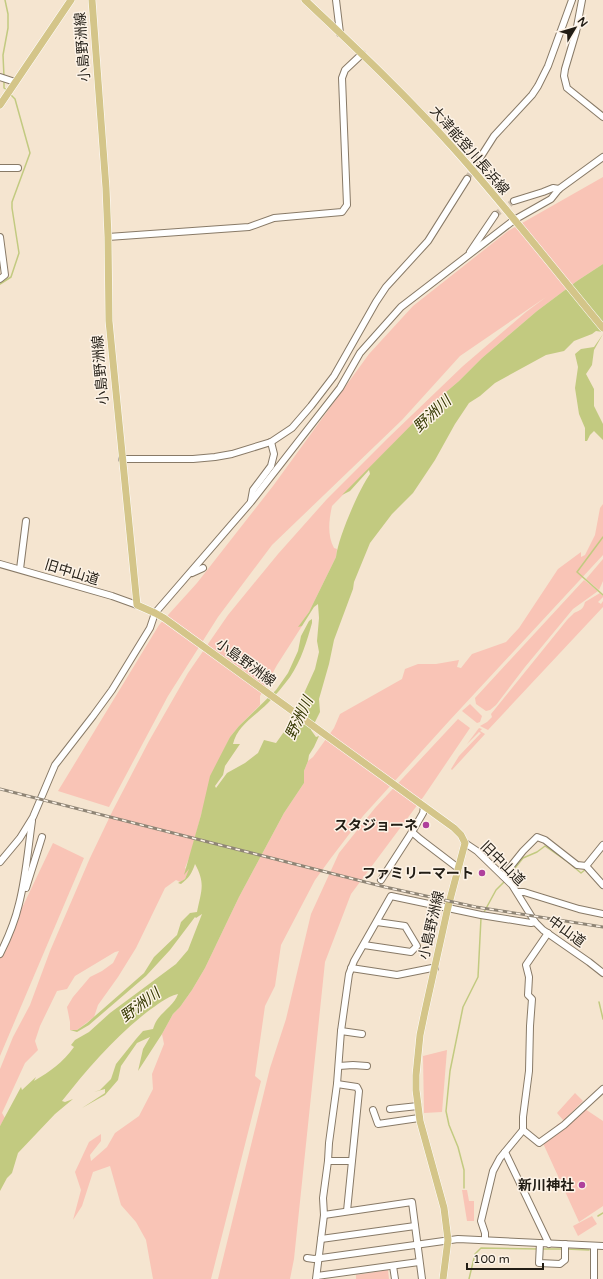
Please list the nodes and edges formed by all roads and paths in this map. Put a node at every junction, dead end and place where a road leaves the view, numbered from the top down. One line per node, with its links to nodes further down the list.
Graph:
1 (71, 0): 10 (main road)
2 (92, 0): 23 (main road, 小島野洲線)
3 (305, 0): 7 (main road, 大津能登川長浜線)
4 (336, 0): 7 (street)
5 (572, 0): 14 (street)
6 (582, 0): 12 (street)
7 (340, 33): 8 (main road, 大津能登川長浜線)
8 (362, 54): 21 (main road, 大津能登川長浜線); 23 (street)
9 (0, 78): 10 (street)
10 (15, 82): 11 (main road)
11 (0, 105)
12 (603, 117)
13 (603, 157): 18 (street)
14 (480, 158)
15 (0, 168): 16 (street)
16 (18, 168)
17 (467, 179): 28 (street)
18 (559, 188): 19 (street); 21 (street)
19 (514, 201)
20 (495, 215): 25 (street)
21 (516, 222): 25 (street); 27 (main road, 大津能登川長浜線)
22 (0, 237): 24 (street)
23 (108, 237): 29 (main road, 小島野洲線)
24 (1, 255): 26 (street)
25 (467, 257): 30 (street)
26 (0, 279)
27 (603, 328)
28 (271, 442): 29 (street); 30 (street)
29 (122, 459): 36 (main road, 小島野洲線)
30 (251, 502): 35 (street)
31 (26, 521): 34 (street)
32 (0, 564): 34 (street, 旧中山道)
33 (203, 568): 35 (street)
34 (20, 569): 36 (street, 旧中山道)
35 (189, 574): 37 (street)
36 (136, 606): 37 (main road, 小島野洲線)
37 (155, 613): 38 (main road, 小島野洲線); 39 (street)
38 (422, 805): 40 (street); 42 (main road, 小島野洲線)
39 (33, 817): 44 (street); 58 (street)
40 (412, 832): 46 (street); 48 (street)
41 (42, 837): 51 (street)
42 (464, 843): 46 (main road, 小島野洲線); 47 (street, 旧中山道)
43 (603, 845): 45 (street)
44 (0, 862)
45 (587, 867): 47 (street); 49 (street)
46 (458, 868): 52 (main road, 小島野洲線)
47 (505, 878): 50 (street, 旧中山道)
48 (381, 880)
49 (603, 885)
50 (518, 892): 53 (street); 55 (street, 旧中山道)
51 (24, 898)
52 (448, 907): 54 (street); 55 (street); 60 (main road, 小島野洲線)
53 (603, 914)
54 (377, 922): 57 (street); 57 (street)
55 (535, 922): 56 (street, 中山道)
56 (548, 933): 61 (street, 中山道); 72 (street)
57 (364, 945): 59 (street)
58 (0, 954)
59 (351, 968): 60 (street); 62 (street)
60 (435, 968): 68 (main road, 小島野洲線)
61 (603, 973)
62 (342, 1030): 63 (street); 64 (street)
63 (362, 1034)
64 (339, 1066): 65 (street); 66 (street)
65 (367, 1066)
66 (338, 1084): 74 (street); 75 (street)
67 (603, 1088): 72 (street)
68 (418, 1106): 69 (street); 71 (main road, 小島野洲線)
69 (390, 1109)
70 (373, 1110): 71 (street)
71 (419, 1118): 80 (main road, 小島野洲線)
72 (523, 1130): 73 (street)
73 (505, 1152): 81 (street); 83 (street)
74 (328, 1161): 75 (street); 77 (street)
75 (351, 1161): 76 (street)
76 (347, 1211): 77 (street); 78 (street)
77 (324, 1215): 79 (street)
78 (415, 1226): 79 (street); 82 (street)
79 (321, 1240): 89 (street)
80 (448, 1240): 81 (street); 82 (street); 95 (main road, 小島野洲線)
81 (485, 1240): 86 (street)
82 (417, 1244): 89 (street); 90 (street)
83 (549, 1244): 86 (street); 87 (street)
84 (603, 1245): 85 (street)
85 (594, 1246): 87 (street); 96 (street)
86 (540, 1247): 87 (street)
87 (565, 1248)
88 (307, 1258): 89 (street)
89 (320, 1258): 92 (street)
90 (420, 1262): 91 (street); 94 (street)
91 (393, 1266): 92 (street); 93 (street)
92 (316, 1278)
93 (395, 1279)
94 (422, 1279)
95 (443, 1279)
96 (594, 1279)

